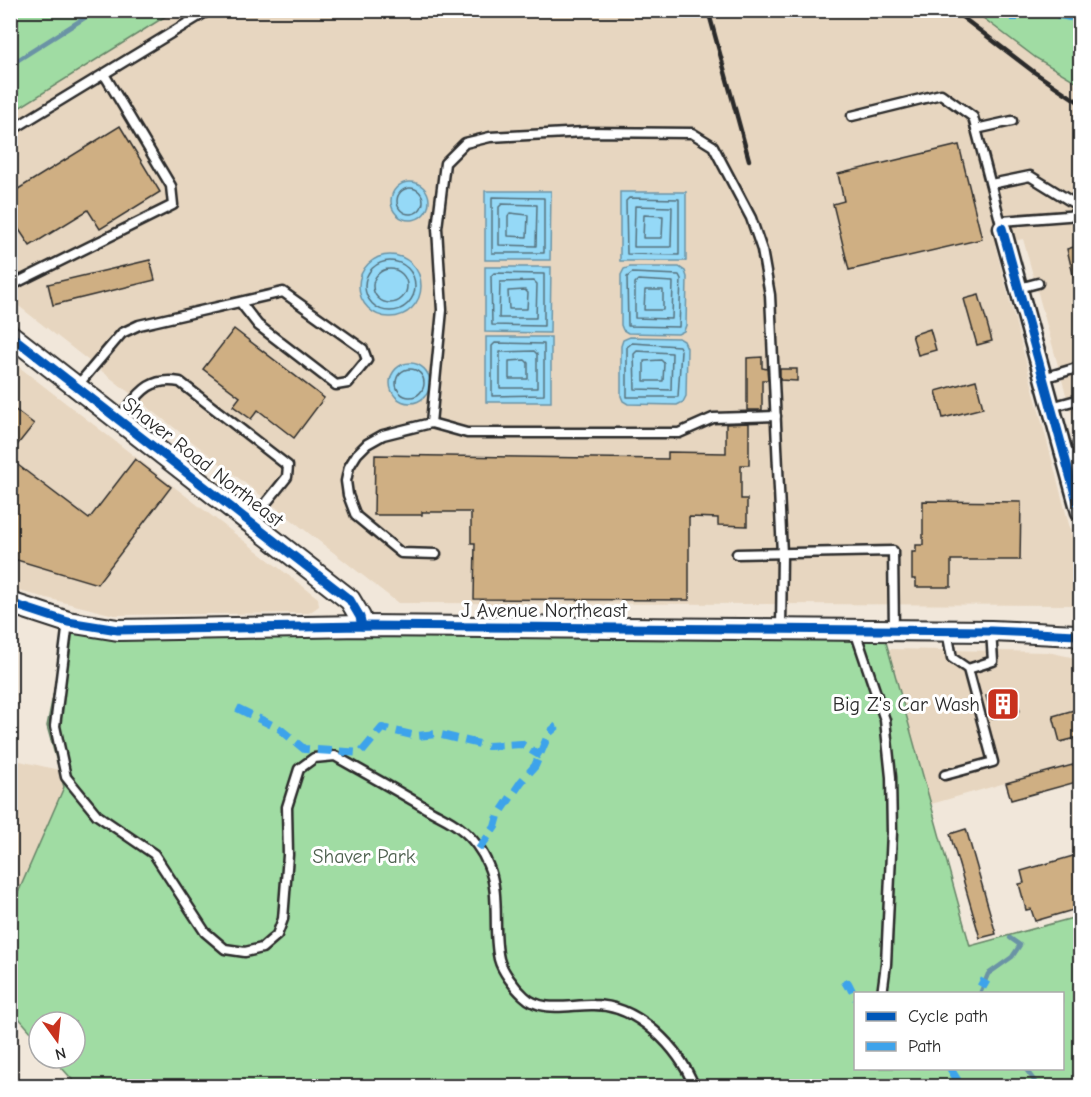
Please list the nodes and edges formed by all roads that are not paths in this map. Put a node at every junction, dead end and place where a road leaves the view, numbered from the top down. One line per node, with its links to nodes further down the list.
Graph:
1 (208, 10): 2 (lane)
2 (104, 74): 6 (lane); 13 (lane)
3 (852, 116): 5 (lane)
4 (1012, 121): 5 (lane)
5 (976, 129): 7 (lane)
6 (10, 131)
7 (991, 184): 8 (lane); 10 (lane)
8 (1080, 207)
9 (1080, 214): 10 (lane)
10 (1002, 225): 14 (street)
11 (10, 271): 13 (lane)
12 (1038, 283): 14 (lane)
13 (14, 285)
14 (1019, 288): 18 (street)
15 (240, 302): 15 (lane); 19 (lane)
16 (10, 335): 19 (street, Shaver Road Northeast)
17 (1080, 368): 18 (lane)
18 (1043, 378): 21 (street)
19 (77, 386): 23 (street, Shaver Road Northeast)
20 (1080, 399): 21 (lane)
21 (1051, 407): 25 (street)
22 (776, 416): 24 (lane); 24 (lane); 30 (lane)
23 (119, 418): 27 (street, Shaver Road Northeast); 27 (lane)
24 (431, 423): 28 (lane)
25 (1073, 454): 26 (street)
26 (1080, 512)
27 (250, 523): 33 (street, Shaver Road Northeast)
28 (436, 554)
29 (737, 554): 30 (lane)
30 (782, 554): 34 (lane); 36 (lane)
31 (10, 603): 32 (street, J Avenue Northeast)
32 (68, 622): 33 (street, J Avenue Northeast); 43 (lane)
33 (362, 627): 34 (street, J Avenue Northeast)
34 (782, 629): 35 (street, J Avenue Northeast)
35 (855, 630): 36 (street, J Avenue Northeast); 42 (lane)
36 (894, 631): 37 (street, J Avenue Northeast)
37 (947, 631): 38 (street, J Avenue Northeast); 40 (lane)
38 (991, 631): 39 (street, J Avenue Northeast); 40 (lane)
39 (1080, 638)
40 (968, 669): 41 (lane)
41 (945, 775)
42 (882, 992)
43 (694, 1086)

